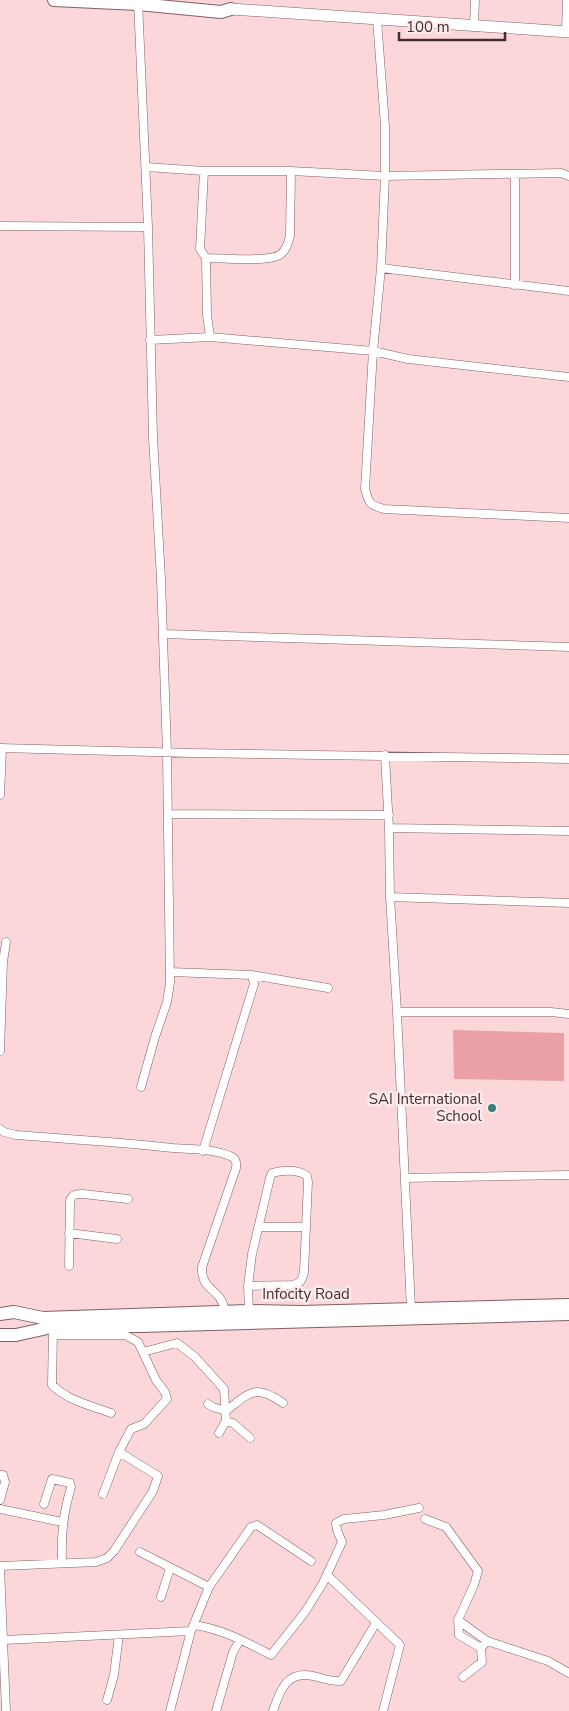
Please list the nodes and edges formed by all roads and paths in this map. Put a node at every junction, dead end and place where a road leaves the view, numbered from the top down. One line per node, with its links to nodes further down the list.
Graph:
1 (54, 0): 5 (main road)
2 (153, 0): 6 (main road)
3 (475, 0): 8 (street)
4 (567, 0): 9 (street)
5 (138, 2): 6 (main road); 10 (street)
6 (231, 9): 7 (main road)
7 (377, 19): 8 (main road); 14 (street)
8 (474, 26): 9 (main road)
9 (567, 32)
10 (146, 167): 11 (street); 17 (street)
11 (204, 170): 12 (street); 18 (street)
12 (291, 171): 14 (street); 18 (street)
13 (515, 174): 14 (street); 15 (street); 20 (street)
14 (385, 176): 19 (street)
15 (569, 176)
16 (0, 226): 17 (street)
17 (148, 227): 23 (street)
18 (206, 258): 22 (street)
19 (381, 268): 20 (street); 24 (street)
20 (515, 285): 21 (street)
21 (569, 291)
22 (210, 337): 23 (street); 24 (street)
23 (150, 340): 27 (street)
24 (373, 351): 25 (street); 26 (street)
25 (569, 378)
26 (569, 518)
27 (163, 634): 28 (street); 30 (street)
28 (569, 647)
29 (1, 748): 30 (street); 33 (street)
30 (167, 752): 31 (street); 34 (street)
31 (385, 755): 32 (street); 35 (street)
32 (569, 759)
33 (0, 795)
34 (168, 814): 35 (street); 41 (street)
35 (389, 816): 36 (street)
36 (389, 828): 37 (street); 38 (street)
37 (569, 830)
38 (390, 897): 39 (street); 44 (street)
39 (569, 903)
40 (6, 942): 46 (street)
41 (170, 972): 42 (street); 47 (street)
42 (252, 975): 43 (street); 49 (street)
43 (328, 988)
44 (397, 1012): 45 (street); 51 (street)
45 (569, 1014)
46 (0, 1051)
47 (141, 1087)
48 (0, 1128): 49 (street)
49 (203, 1151): 62 (street)
50 (569, 1174): 51 (street)
51 (405, 1178): 60 (street)
52 (128, 1199): 55 (street)
53 (258, 1227): 54 (street); 54 (street); 58 (street)
54 (306, 1227): 58 (street)
55 (69, 1233): 56 (street); 57 (street)
56 (117, 1239)
57 (69, 1266)
58 (248, 1286): 61 (street)
59 (569, 1305): 60 (main road, Infocity Road)
60 (412, 1309): 65 (main road, Infocity Road)
61 (249, 1311): 62 (main road, Infocity Road); 65 (main road, Infocity Road)
62 (225, 1312): 66 (main road, Infocity Road)
63 (0, 1314): 66 (main road, Infocity Road)
64 (569, 1314): 65 (main road, Infocity Road)
65 (350, 1315): 66 (main road, Infocity Road)
66 (48, 1327): 67 (main road, Infocity Road); 68 (street); 72 (street)
67 (0, 1335)
68 (143, 1352): 71 (street); 76 (street)
69 (283, 1403): 71 (street)
70 (208, 1404): 71 (street)
71 (226, 1411): 73 (street)
72 (110, 1413)
73 (226, 1420): 74 (street); 75 (street)
74 (219, 1434)
75 (250, 1438)
76 (118, 1452): 78 (street); 87 (street)
77 (0, 1475): 79 (street)
78 (103, 1494)
79 (0, 1500)
80 (44, 1504): 84 (street)
81 (420, 1508): 90 (street)
82 (0, 1509): 84 (street)
83 (425, 1518): 93 (street)
84 (62, 1522): 87 (street)
85 (140, 1552): 89 (street)
86 (311, 1561): 91 (street)
87 (62, 1563): 88 (street)
88 (0, 1567): 97 (street)
89 (170, 1568): 91 (street); 92 (street)
90 (327, 1576): 94 (street); 98 (street)
91 (209, 1587): 95 (street)
92 (161, 1597)
93 (458, 1620): 99 (street); 100 (street)
94 (376, 1623): 107 (street); 108 (street)
95 (193, 1628): 96 (street); 98 (street); 105 (street)
96 (119, 1635): 97 (street); 103 (street)
97 (4, 1640): 104 (street)
98 (240, 1640): 106 (street)
99 (487, 1641): 100 (street); 101 (street)
100 (481, 1648): 102 (street)
101 (569, 1673)
102 (463, 1677)
103 (107, 1700)
104 (6, 1711)
105 (170, 1711)
106 (216, 1711)
107 (273, 1711)
108 (383, 1711)

